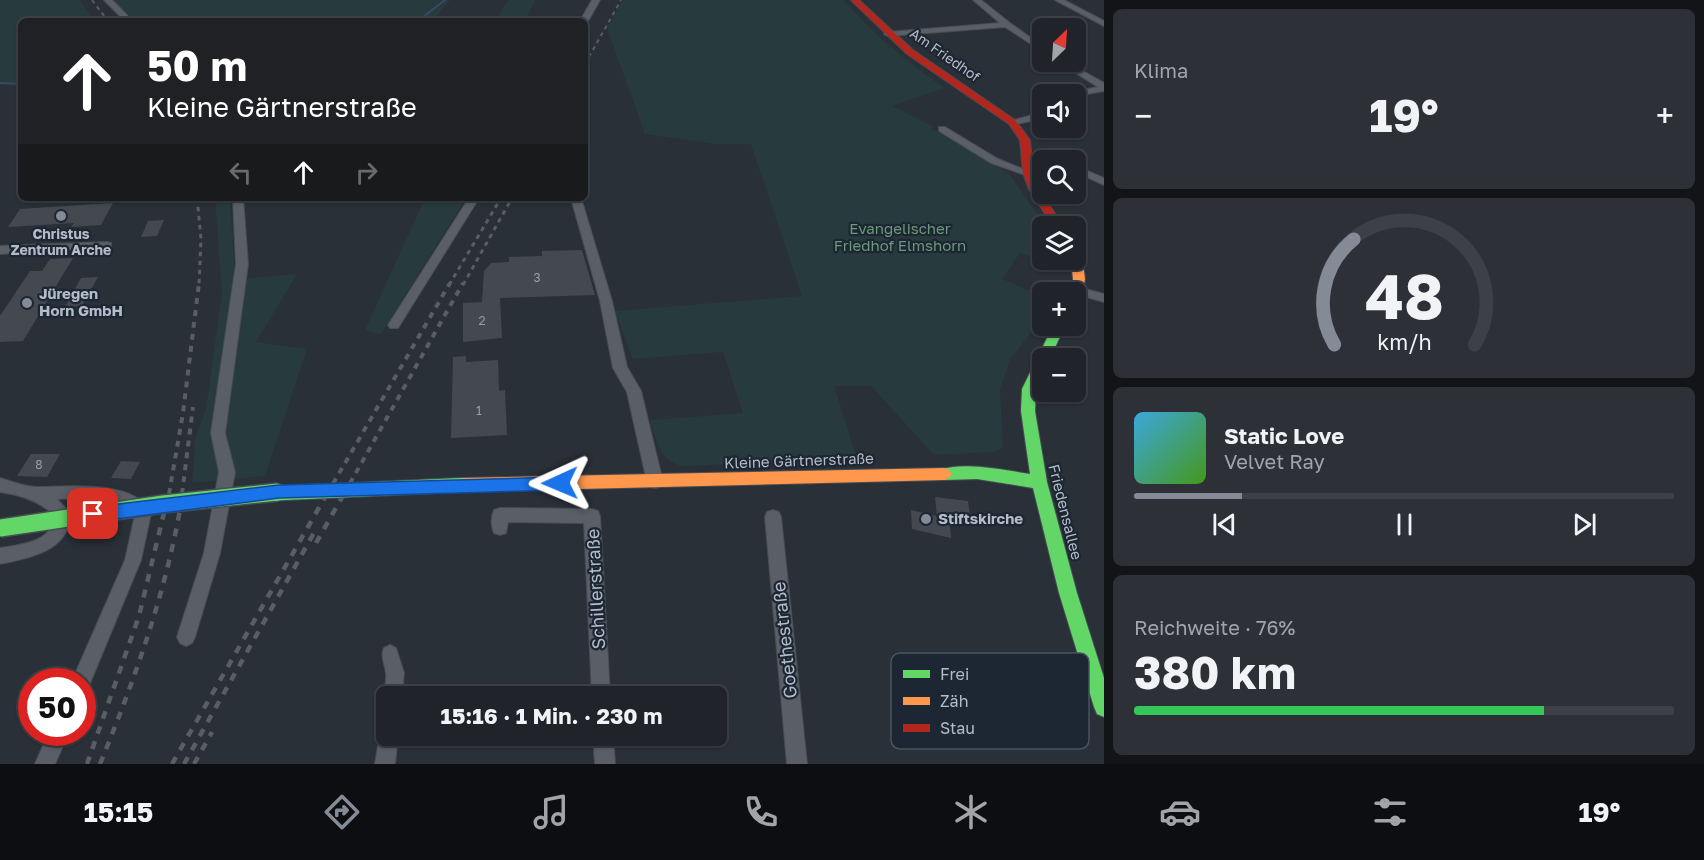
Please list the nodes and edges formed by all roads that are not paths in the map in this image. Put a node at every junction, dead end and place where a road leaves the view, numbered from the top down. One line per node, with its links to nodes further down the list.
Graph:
1 (108, 0): 6 (street)
2 (596, 0): 7 (street)
3 (855, 0): 10 (main road, Am Friedhof)
4 (977, 0): 9 (street)
5 (1059, 0): 8 (street)
6 (126, 18)
7 (586, 18)
8 (1104, 24)
9 (1007, 26): 10 (street); 11 (street)
10 (888, 34): 16 (main road, Am Friedhof)
11 (1032, 42)
12 (1078, 72): 13 (street)
13 (1104, 88): 14 (street)
14 (1086, 92)
15 (1032, 118): 16 (street)
16 (1017, 127): 18 (main road)
17 (942, 129): 20 (street)
18 (1028, 157): 19 (street); 20 (main road)
19 (1032, 158)
20 (1028, 173): 26 (main road)
21 (1086, 173): 22 (street)
22 (1104, 182)
23 (238, 201): 43 (street)
24 (472, 201): 31 (street)
25 (577, 201): 33 (street)
26 (1052, 216)
27 (107, 245): 28 (street)
28 (0, 250)
29 (1086, 295): 30 (street)
30 (1104, 298)
31 (394, 325)
32 (1054, 336): 34 (main road, Friedensallee)
33 (655, 482): 34 (main road, Kleine Gärtnerstraße); 40 (main road, Kleine Gärtnerstraße, bridge)
34 (1039, 482): 45 (main road, Friedensallee)
35 (0, 485): 36 (street)
36 (35, 494): 37 (street); 38 (street)
37 (100, 496): 38 (street); 46 (street)
38 (63, 514): 42 (street)
39 (773, 517): 56 (street, Goethestraße)
40 (0, 528)
41 (500, 528): 48 (street, Schillerstraße)
42 (0, 556)
43 (186, 637)
44 (390, 654): 47 (street)
45 (1095, 655): 49 (main road, Friedensallee)
46 (87, 668)
47 (394, 686)
48 (600, 686)
49 (1104, 707)
50 (53, 746): 53 (street)
51 (387, 746): 54 (street)
52 (603, 746): 55 (street)
53 (45, 764)
54 (385, 764)
55 (604, 764)
56 (797, 764)

